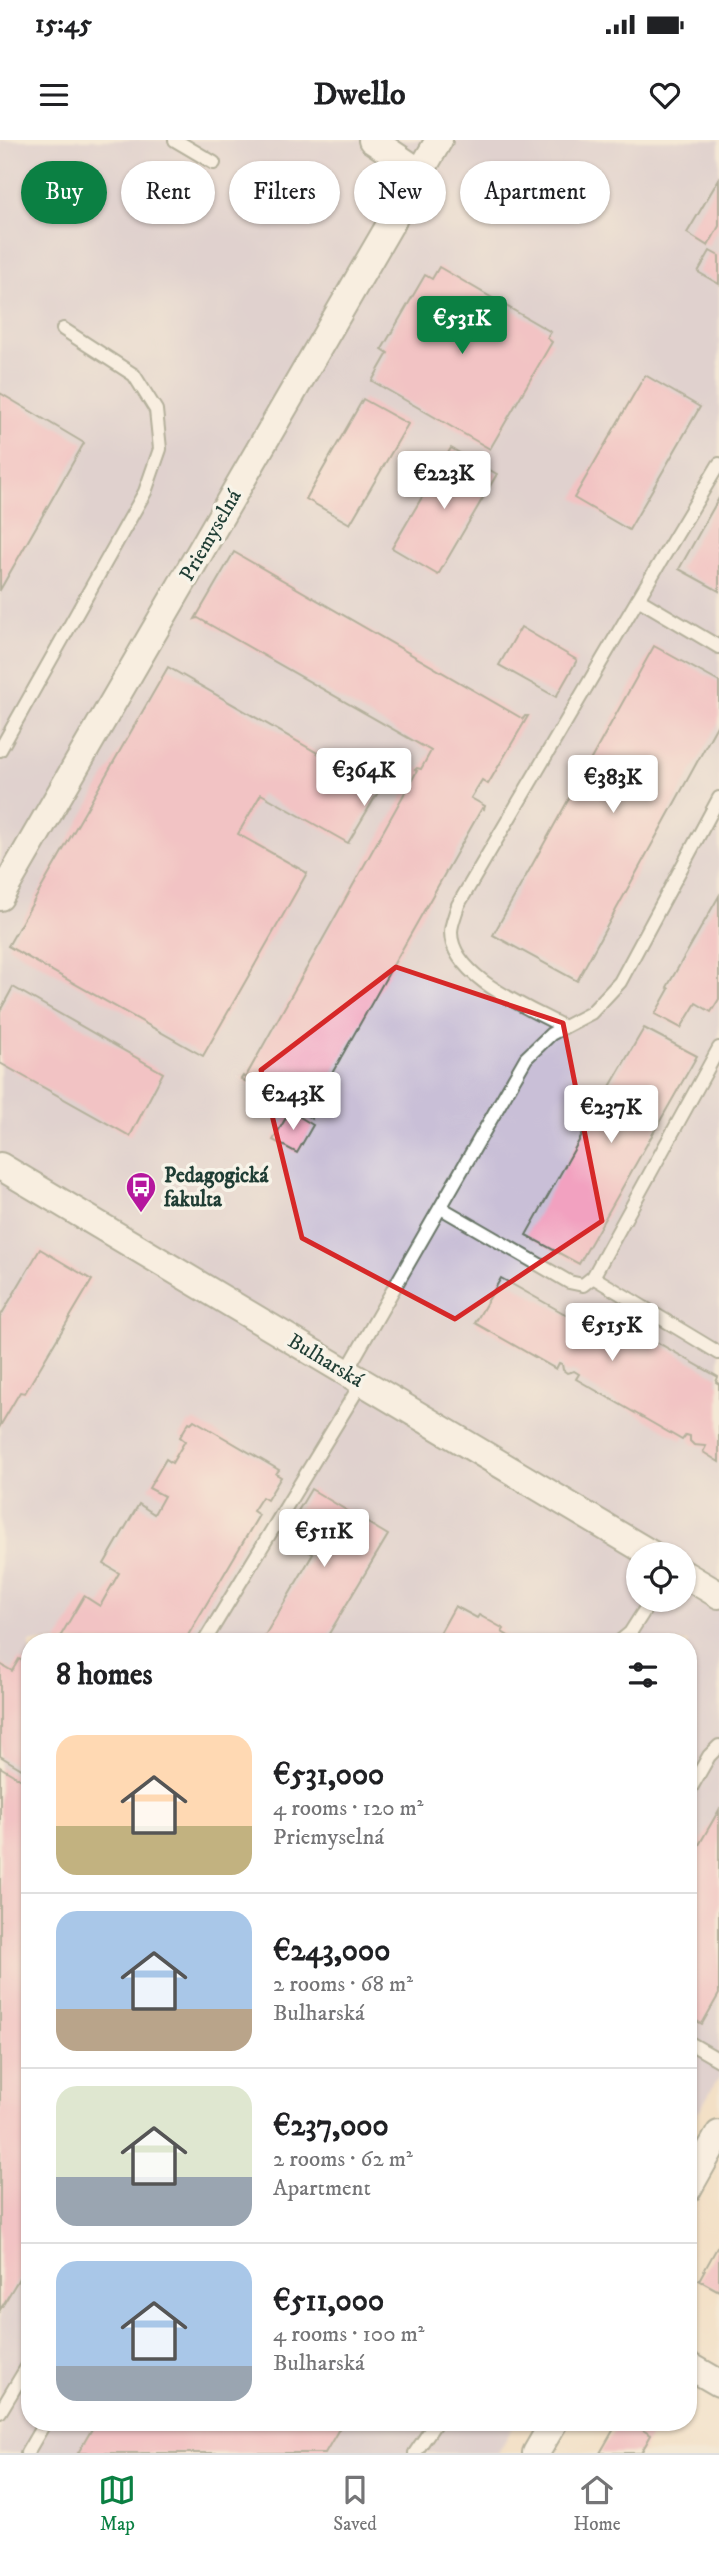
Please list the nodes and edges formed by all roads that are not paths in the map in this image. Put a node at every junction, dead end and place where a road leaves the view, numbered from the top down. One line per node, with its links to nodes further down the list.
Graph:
1 (175, 140): 4 (lane)
2 (372, 140): 5 (street)
3 (439, 140): 6 (street, Priemyselná)
4 (211, 161)
5 (403, 161)
6 (428, 161)
7 (391, 224): 14 (street, Priemyselná)
8 (63, 329): 12 (lane)
9 (719, 464): 10 (lane)
10 (638, 599): 11 (lane); 15 (lane)
11 (719, 647)
12 (0, 750)
13 (719, 798): 15 (lane)
14 (0, 897)
15 (564, 1027): 18 (lane)
16 (719, 1049): 19 (lane)
17 (0, 1166): 21 (street, Bulharská)
18 (441, 1208): 19 (lane); 21 (lane)
19 (593, 1277): 20 (lane)
20 (719, 1353)
21 (354, 1377): 22 (street, Bulharská); 26 (lane)
22 (631, 1542)
23 (696, 1581): 24 (street)
24 (719, 1595)
25 (643, 1612): 27 (lane)
26 (209, 1633)
27 (630, 1633)
28 (719, 1746): 29 (lane)
29 (697, 1777)
30 (697, 2047): 31 (lane)
31 (719, 2060)
32 (719, 2134): 33 (street)
33 (697, 2173)
34 (697, 2370): 36 (street)
35 (21, 2377): 37 (lane)
36 (719, 2383)
37 (0, 2412)
38 (40, 2431): 41 (lane)
39 (430, 2431): 42 (lane)
40 (549, 2431): 43 (street)
41 (27, 2453)
42 (415, 2453)
43 (536, 2453)

